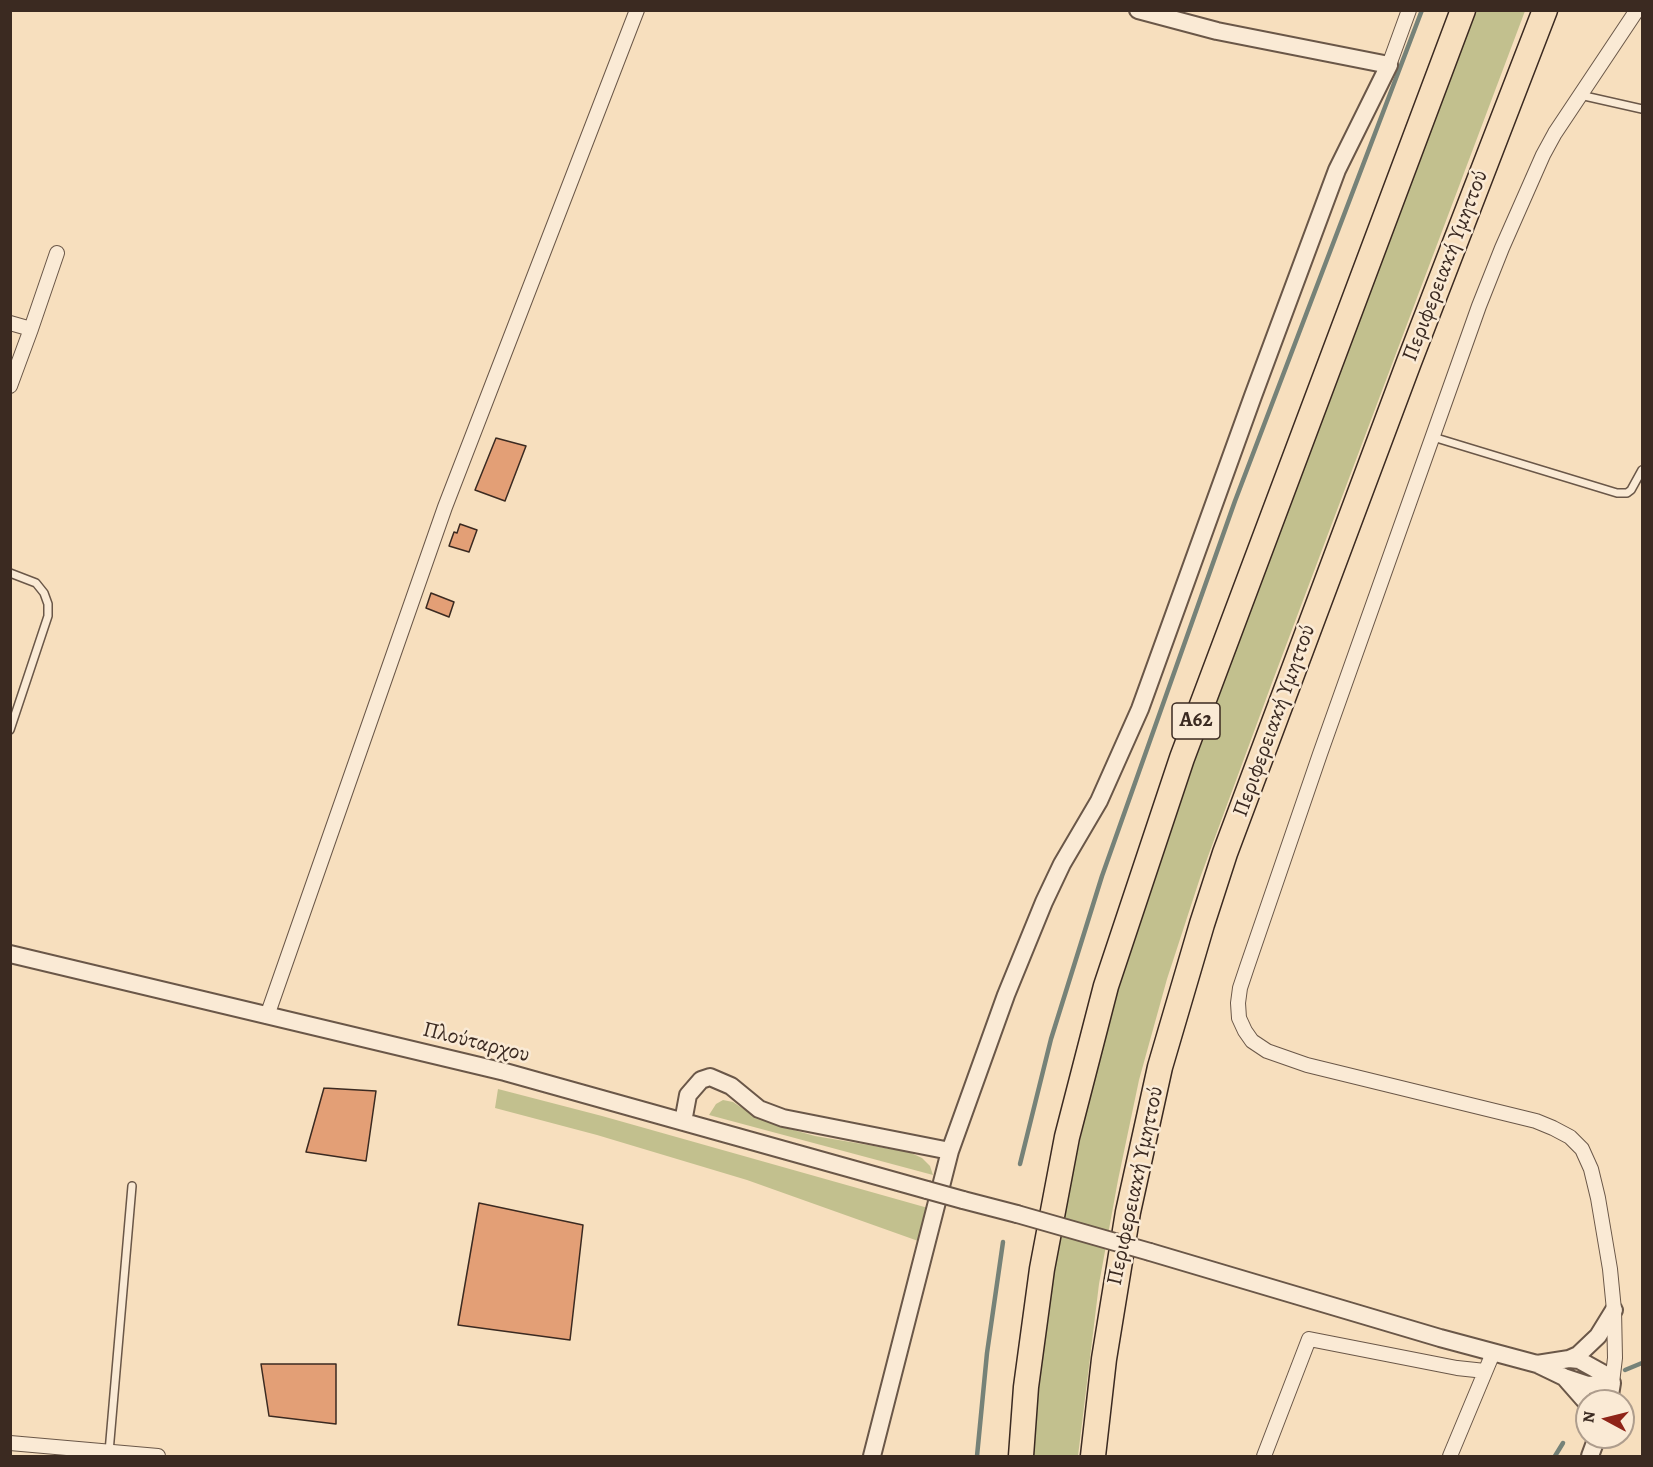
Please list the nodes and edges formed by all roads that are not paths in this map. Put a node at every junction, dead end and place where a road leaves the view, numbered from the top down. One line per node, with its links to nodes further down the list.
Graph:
1 (637, 10): 19 (street)
2 (1138, 10): 7 (street)
3 (1409, 10): 7 (street)
4 (1463, 10): 36 (highway, Α62)
5 (1545, 10): 37 (highway, Περιφερειακή Υμηττού)
6 (1637, 10): 8 (street)
7 (1389, 65): 21 (street)
8 (1580, 95): 9 (lane); 14 (street)
9 (1642, 109)
10 (57, 253): 12 (street)
11 (10, 323): 12 (street)
12 (31, 328): 13 (street)
13 (10, 386)
14 (1433, 437): 15 (lane); 23 (street)
15 (1642, 470)
16 (10, 573): 17 (lane)
17 (10, 730)
18 (10, 954): 19 (street, Πλούταρχου)
19 (267, 1016): 20 (street, Πλούταρχου)
20 (683, 1122): 21 (street); 24 (street, Πλούταρχου, bridge)
21 (950, 1151): 35 (street)
22 (132, 1186): 33 (lane)
23 (1614, 1310): 25 (street); 29 (street)
24 (1493, 1353): 26 (street, Πλούταρχου); 27 (street)
25 (1569, 1359): 26 (street); 29 (street)
26 (1537, 1364): 28 (street)
27 (1485, 1371): 38 (street); 39 (street)
28 (1564, 1377): 29 (street); 30 (street)
29 (1612, 1383): 31 (street)
30 (1575, 1389)
31 (1611, 1389)
32 (10, 1443): 33 (street)
33 (109, 1454): 34 (street)
34 (158, 1456)
35 (872, 1456)
36 (1021, 1456)
37 (1093, 1456)
38 (1264, 1456)
39 (1450, 1456)

